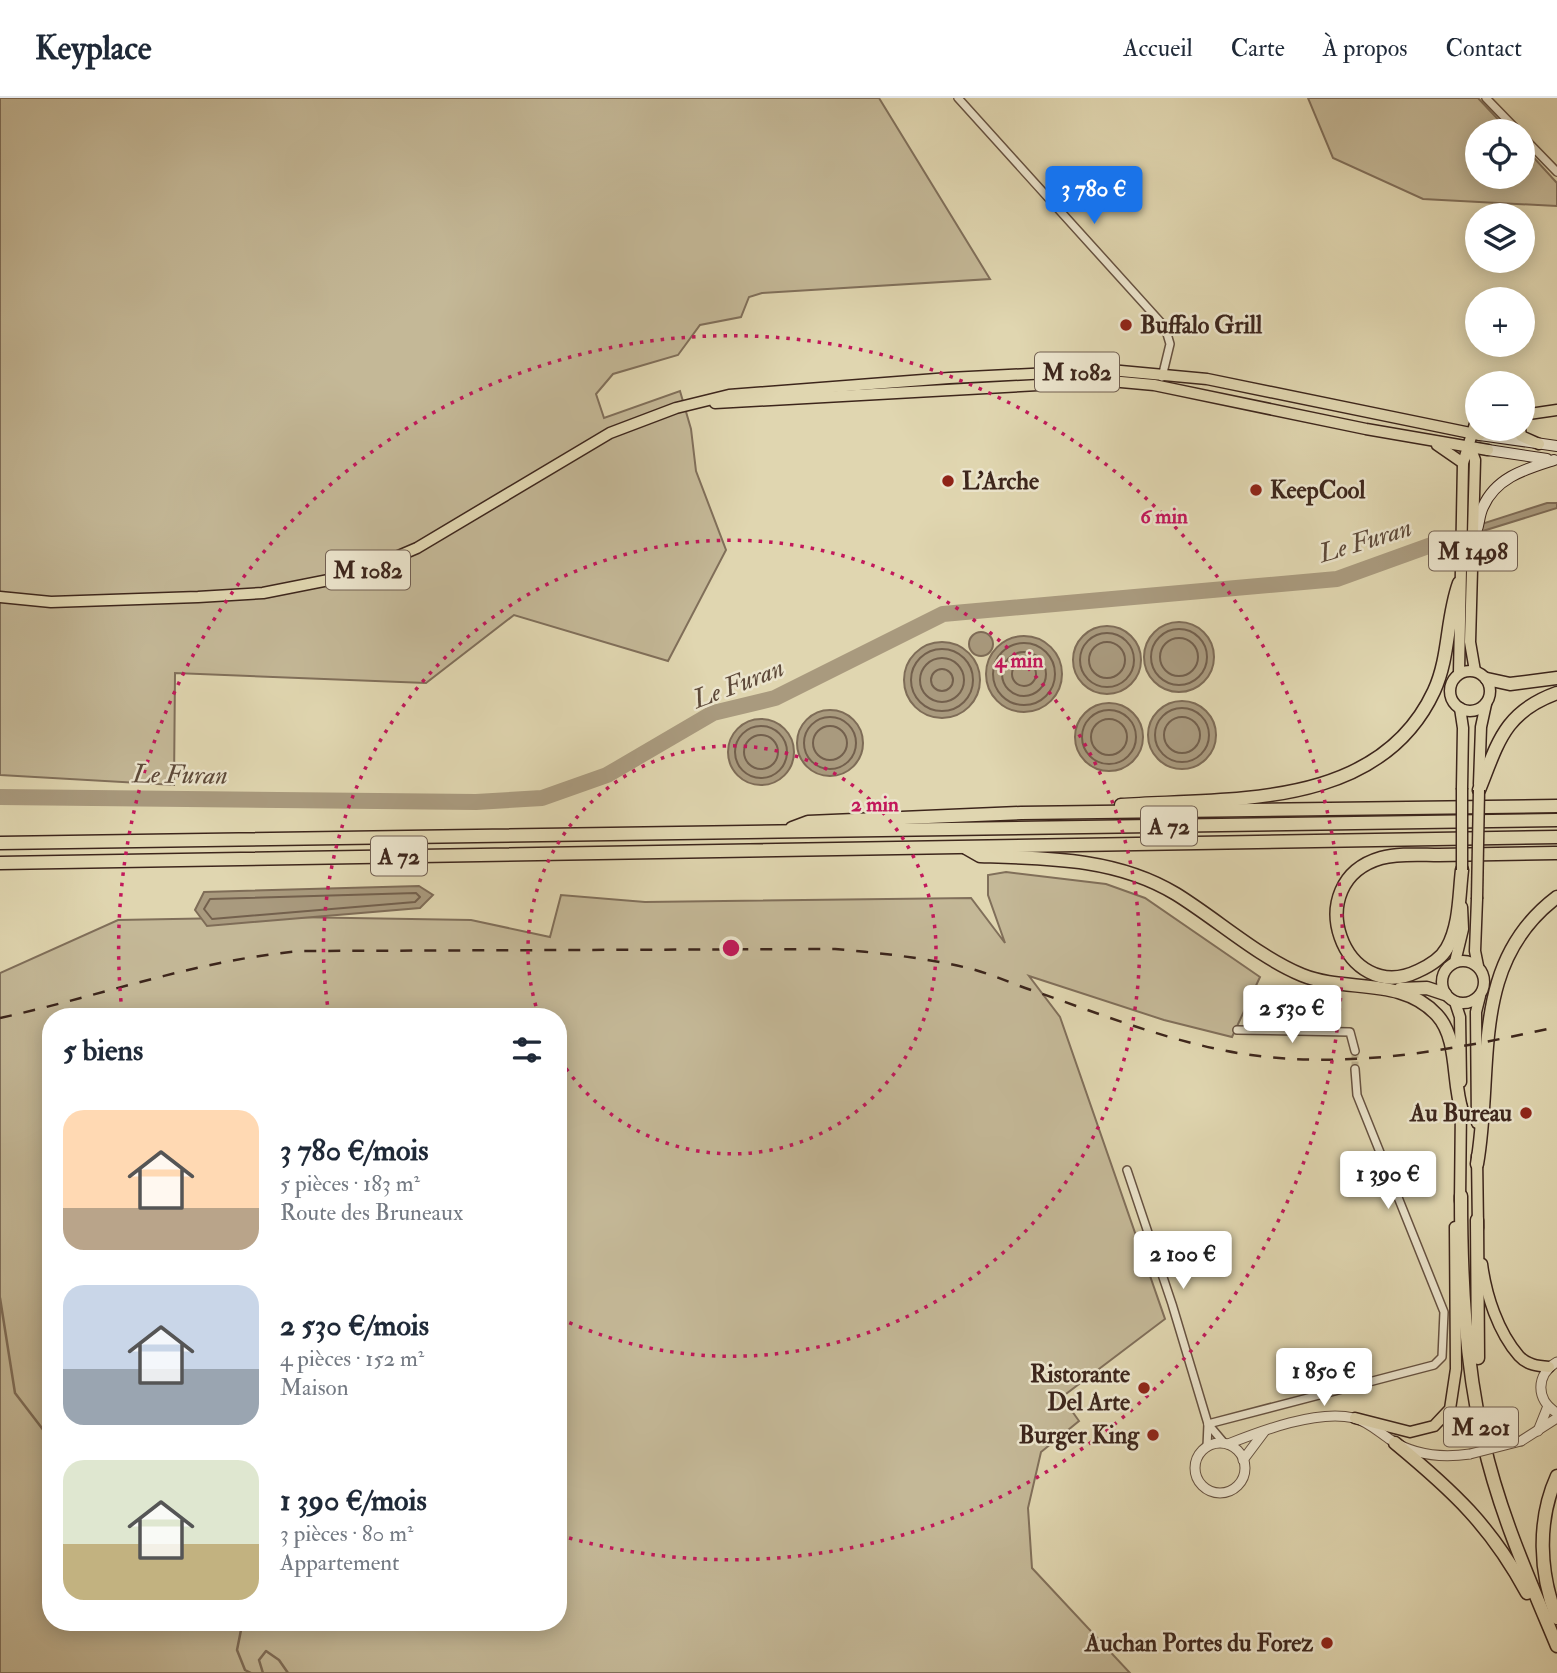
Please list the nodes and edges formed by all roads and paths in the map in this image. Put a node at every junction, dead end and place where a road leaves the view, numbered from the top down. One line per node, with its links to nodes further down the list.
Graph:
1 (958, 98): 6 (street)
2 (1486, 98): 3 (street)
3 (1506, 119)
4 (1535, 149): 5 (street)
5 (1557, 172)
6 (1163, 375): 7 (main road, M 1082); 8 (street); 11 (main road, M 1082)
7 (1229, 384): 9 (main road, M 1082); 10 (main road)
8 (1154, 385): 10 (main road, M 1082); 11 (main road, M 1082)
9 (1241, 386): 12 (main road); 15 (main road, M 1082)
10 (1227, 399): 12 (main road, M 1082)
11 (699, 403): 29 (main road, M 1082)
12 (1238, 403): 16 (main road, M 1082)
13 (1557, 410): 14 (main road)
14 (1535, 413)
15 (1465, 438)
16 (1425, 440): 17 (main road, M 1082); 18 (main road)
17 (1465, 440)
18 (1473, 441)
19 (1475, 441): 27 (main road, M 1498)
20 (1475, 441): 28 (main road, M 1498)
21 (1479, 441): 26 (main road, M 1082)
22 (1481, 441): 24 (main road)
23 (1532, 441): 24 (main road)
24 (1539, 444): 25 (main road)
25 (1557, 446)
26 (1556, 460): 27 (main road)
27 (1473, 538): 30 (main road, M 1498)
28 (1459, 583): 31 (main road, M 1498); 39 (highway)
29 (0, 597)
30 (1475, 671): 31 (main road); 33 (main road)
31 (1459, 673): 36 (main road)
32 (1557, 678): 33 (highway)
33 (1487, 679): 35 (main road)
34 (1557, 693): 37 (highway)
35 (1486, 704): 36 (main road); 37 (main road)
36 (1460, 708): 47 (main road, bridge)
37 (1479, 790): 50 (main road, bridge)
38 (1557, 806): 39 (highway)
39 (1021, 814): 41 (highway)
40 (1557, 820): 41 (highway, A 72)
41 (782, 832): 43 (highway, A 72)
42 (1557, 837): 44 (highway, A 72)
43 (0, 843)
44 (962, 847): 46 (highway, A 72); 51 (highway)
45 (1557, 853): 47 (highway)
46 (0, 863)
47 (1461, 870): 49 (main road)
48 (1557, 897): 58 (highway)
49 (1455, 962): 50 (main road); 53 (main road)
50 (1478, 966): 52 (main road)
51 (1396, 990): 53 (highway); 57 (highway)
52 (1480, 996): 53 (main road); 58 (main road, M 201)
53 (1450, 998): 57 (main road, M 201)
54 (1237, 1030): 55 (street)
55 (1355, 1051)
56 (1355, 1069): 66 (street)
57 (1462, 1111): 60 (main road, M 201)
58 (1477, 1164): 61 (main road, M 201)
59 (1126, 1170): 66 (street)
60 (1461, 1196): 65 (main road); 76 (highway, M 201)
61 (1477, 1220): 62 (main road); 75 (highway, M 201)
62 (1553, 1364): 63 (street)
63 (1548, 1406): 64 (street); 68 (street)
64 (1557, 1415): 68 (street)
65 (1355, 1418): 67 (street); 69 (street)
66 (1208, 1424): 70 (street); 71 (street)
67 (1264, 1432): 70 (street); 72 (street)
68 (1537, 1433): 69 (street, bridge)
69 (1395, 1443): 76 (highway)
70 (1226, 1444): 71 (street); 72 (street)
71 (1207, 1447): 72 (street)
72 (1244, 1460)
73 (1557, 1476): 74 (highway)
74 (1557, 1618)
75 (1557, 1633)
76 (1557, 1648)

